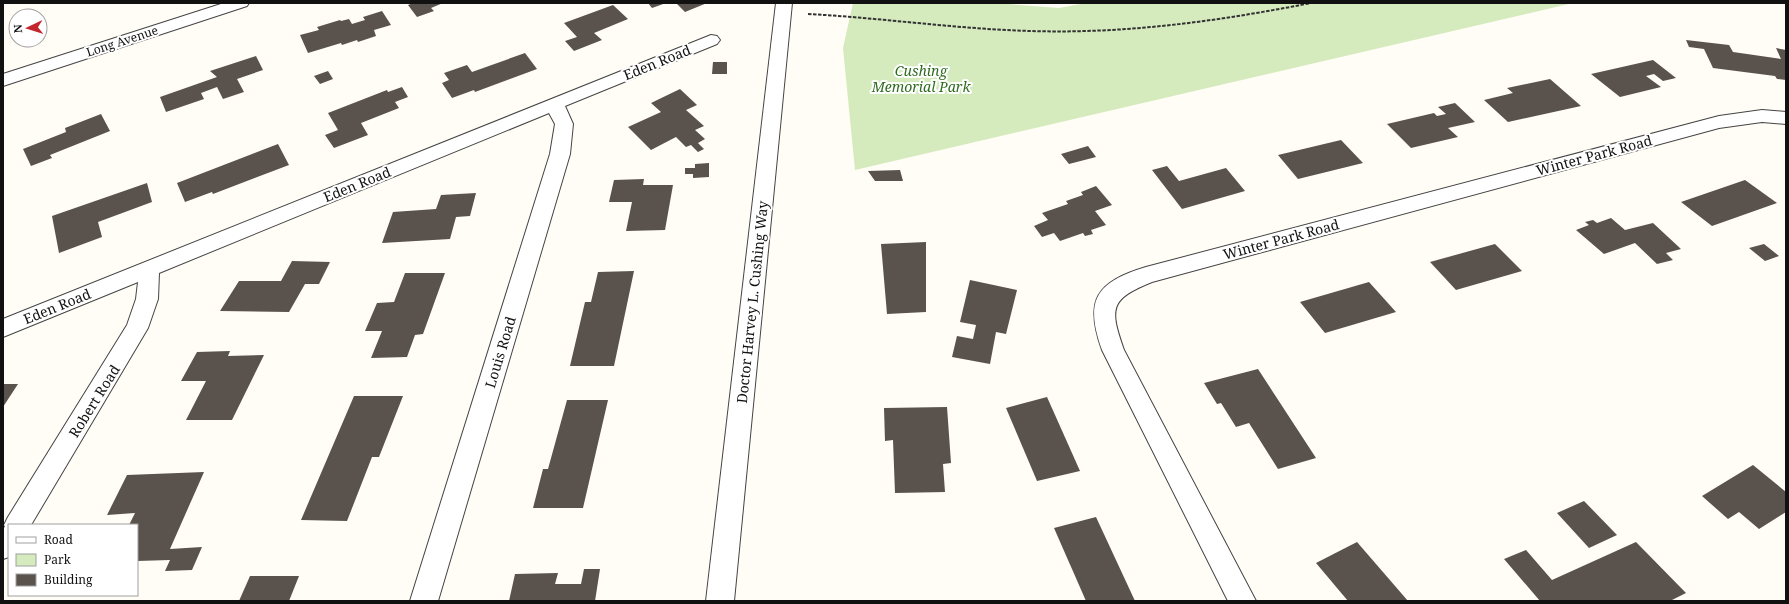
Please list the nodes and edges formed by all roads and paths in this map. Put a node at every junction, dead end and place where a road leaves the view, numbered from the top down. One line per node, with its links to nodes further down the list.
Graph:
1 (241, 3): 5 (street, Long Avenue)
2 (1311, 3): 3 (path)
3 (783, 8): 12 (street, Doctor Harvey L. Cushing Way)
4 (711, 40): 6 (street, Eden Road)
5 (3, 80)
6 (554, 103): 8 (street, Eden Road); 11 (street, Louis Road)
7 (1786, 118): 13 (street, Winter Park Road)
8 (148, 269): 9 (street, Eden Road); 10 (street, Robert Road)
9 (3, 328)
10 (18, 524)
11 (424, 601)
12 (720, 601)
13 (1242, 601)

